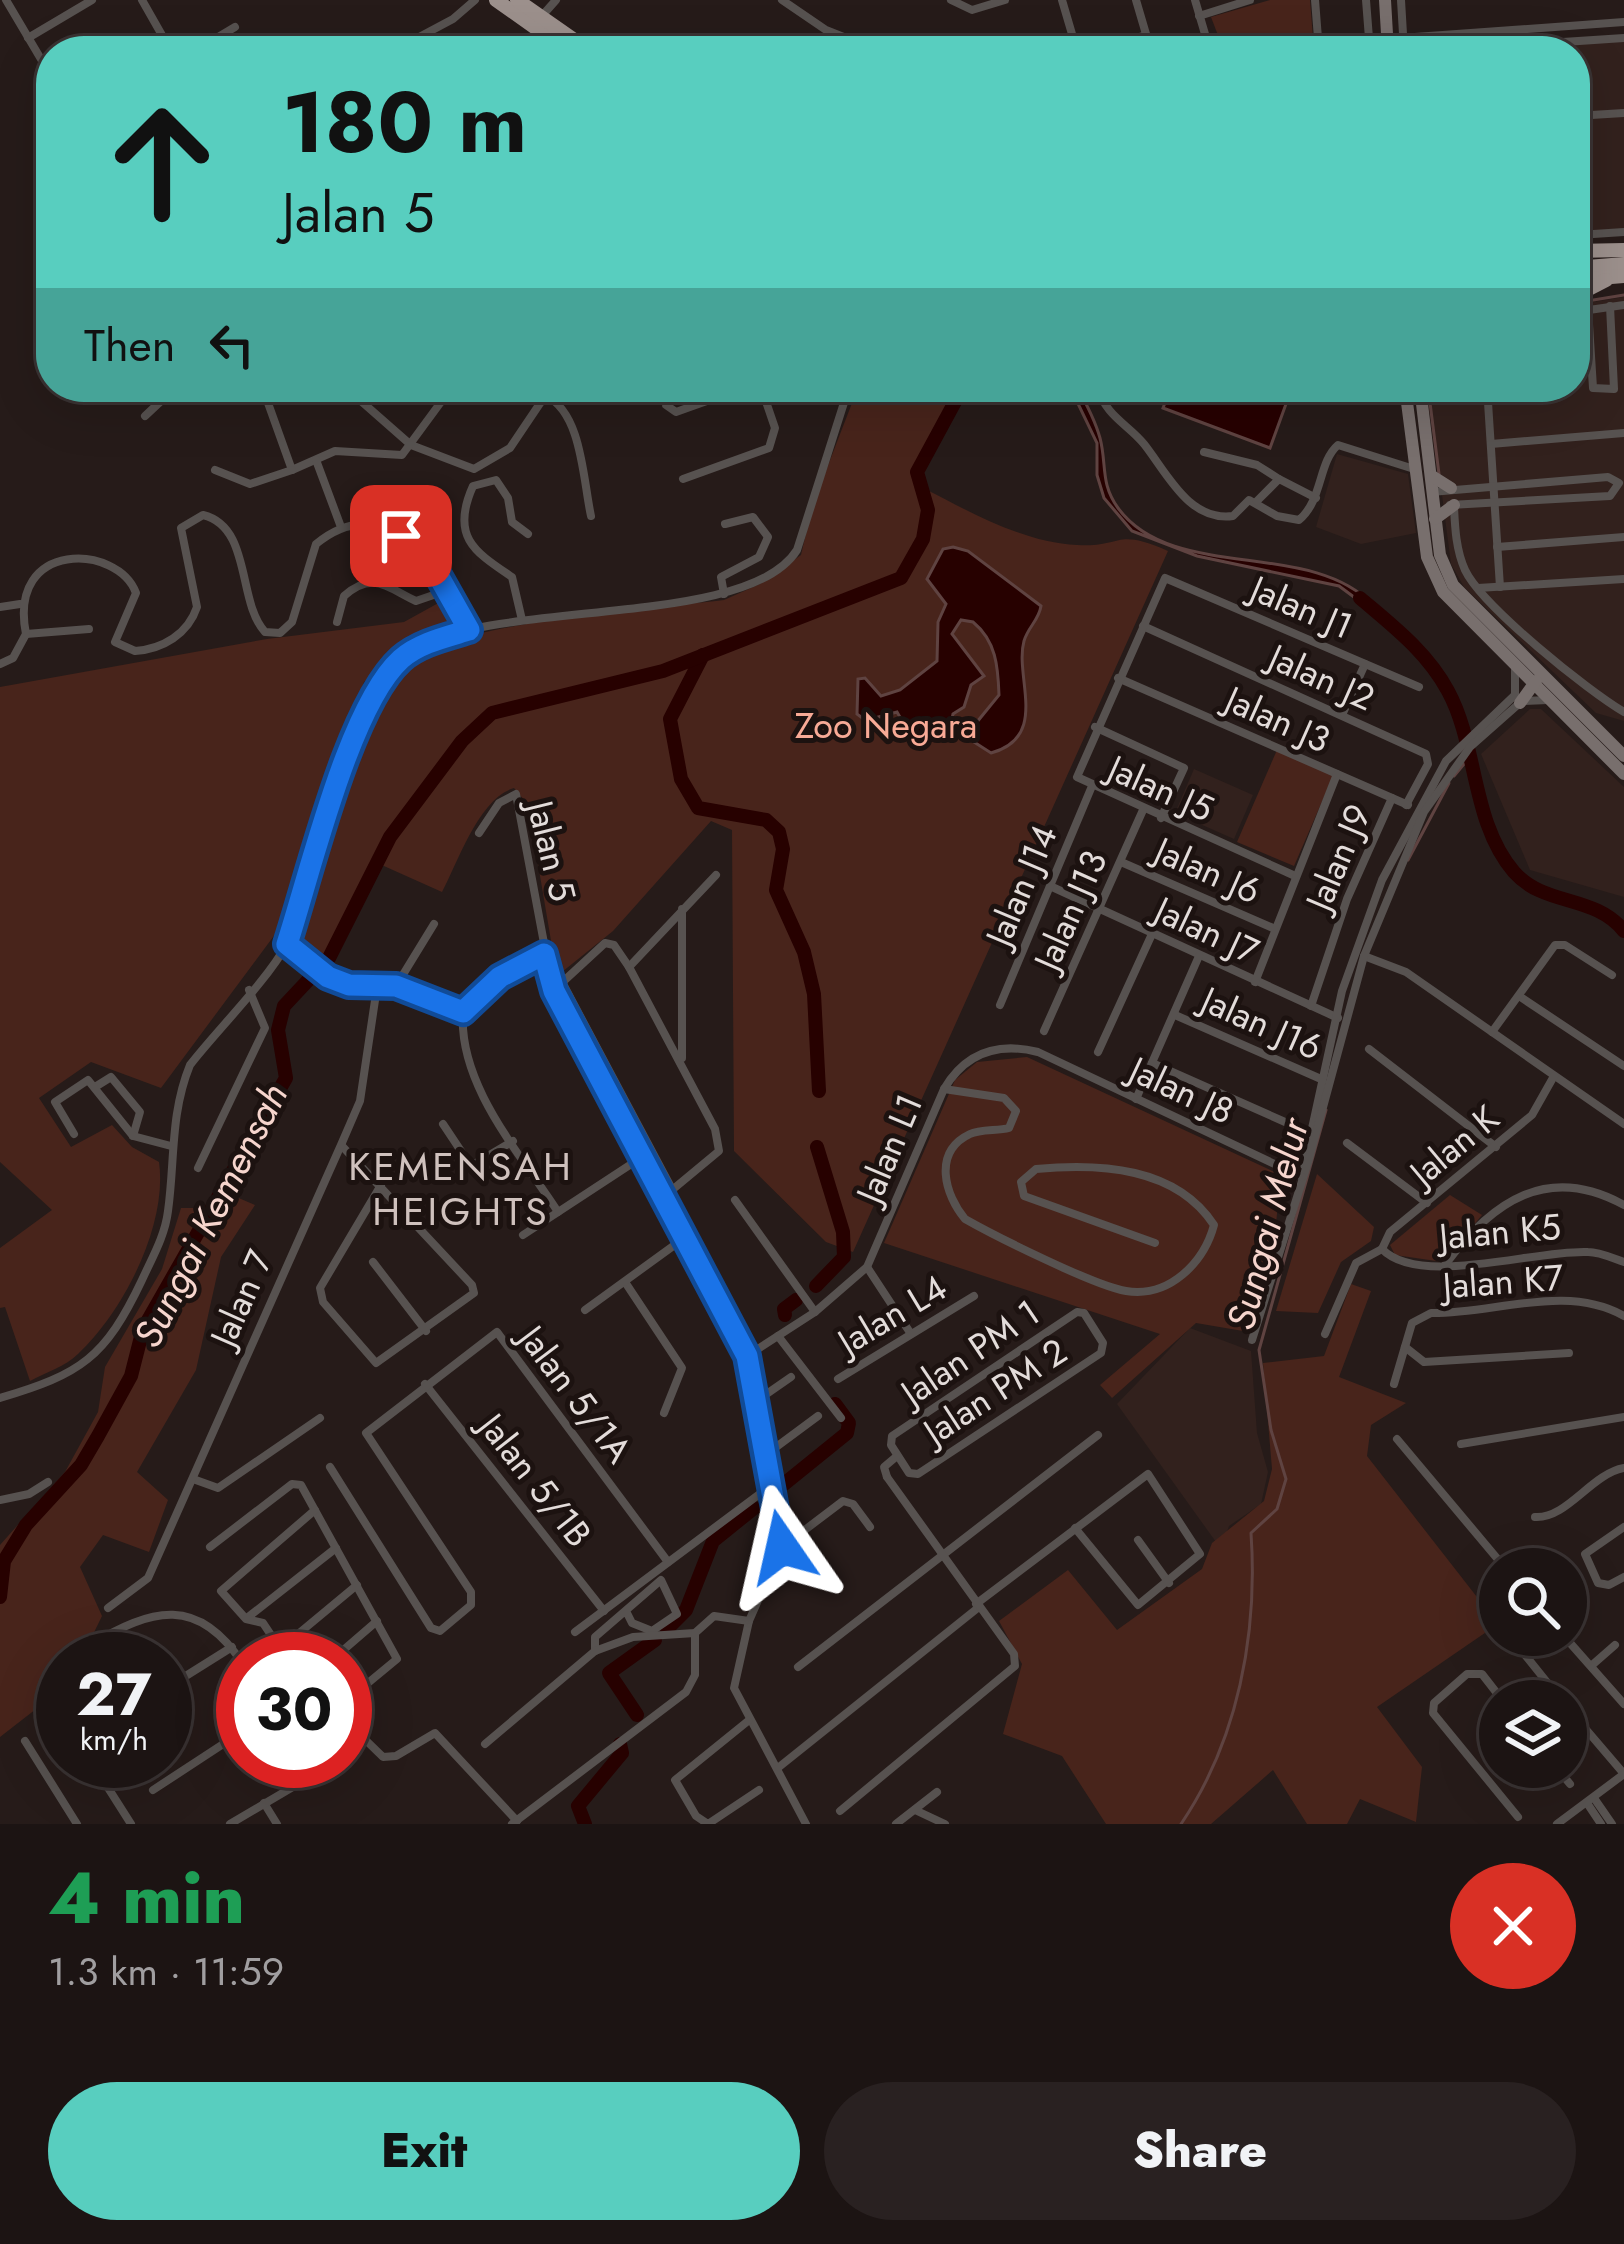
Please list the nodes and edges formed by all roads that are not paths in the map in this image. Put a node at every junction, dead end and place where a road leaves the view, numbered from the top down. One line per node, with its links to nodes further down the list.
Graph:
1 (6, 0): 39 (street)
2 (92, 0): 39 (street)
3 (142, 0): 25 (street)
4 (475, 0): 27 (street)
5 (496, 0): 28 (highway)
6 (517, 0): 20 (highway)
7 (556, 0): 20 (street)
8 (782, 0): 30 (street)
9 (952, 0): 10 (street)
10 (1005, 0)
11 (1062, 0): 31 (street)
12 (1136, 0): 24 (street)
13 (1195, 0): 19 (street)
14 (1250, 0): 19 (street)
15 (1315, 0): 34 (street)
16 (1366, 0): 35 (street)
17 (1384, 0): 36 (main road)
18 (1400, 0): 37 (street)
19 (1199, 16): 33 (street)
20 (541, 17): 29 (highway)
21 (1624, 22): 23 (street)
22 (235, 27): 26 (street)
23 (1457, 34): 38 (street)
24 (1146, 35): 32 (street)
25 (163, 36)
26 (220, 36)
27 (421, 36)
28 (547, 36)
29 (568, 36)
30 (841, 36)
31 (1073, 36)
32 (1143, 36)
33 (1205, 36)
34 (1318, 36)
35 (1369, 36)
36 (1386, 36)
37 (1403, 36)
38 (1430, 36)
39 (28, 38): 42 (street)
40 (1624, 38): 41 (street)
41 (1590, 40)
42 (36, 51)
43 (1624, 113): 44 (street)
44 (1590, 115)
45 (1624, 232): 46 (street)
46 (1590, 238)
47 (1590, 243): 48 (highway)
48 (1624, 250)
49 (1624, 264): 50 (highway)
50 (1590, 267)
51 (1624, 305): 52 (street)
52 (1610, 307): 53 (street); 54 (street)
53 (1590, 308)
54 (1590, 340)
55 (160, 402): 69 (street)
56 (363, 402): 72 (street)
57 (441, 402): 72 (street)
58 (542, 402): 72 (street)
59 (560, 402): 87 (street)
60 (667, 402): 61 (street)
61 (704, 402)
62 (766, 402): 78 (street)
63 (844, 402): 98 (street)
64 (1106, 402): 83 (street)
65 (1408, 402): 77 (main road)
66 (1420, 402): 77 (main road)
67 (1488, 402): 71 (street)
68 (268, 403): 76 (street)
69 (145, 416)
70 (1624, 433): 71 (street)
71 (1491, 444): 80 (street)
72 (411, 445): 74 (street)
73 (1204, 452): 79 (street)
74 (316, 460): 76 (street); 89 (street)
75 (215, 470): 76 (street)
76 (292, 470)
77 (1421, 470): 81 (main road); 82 (street); 84 (main road)
78 (683, 479)
79 (1279, 479): 82 (street); 83 (street)
80 (1493, 485): 81 (street); 85 (street); 85 (street)
81 (1451, 488): 84 (street)
82 (1316, 498): 83 (street)
83 (1257, 501)
84 (1427, 504): 86 (main road); 109 (main road); 112 (main road)
85 (1494, 504): 86 (street); 92 (street)
86 (1454, 505): 96 (street)
87 (591, 516)
88 (725, 524): 98 (street)
89 (341, 527): 97 (street); 99 (street)
90 (528, 534): 101 (street)
91 (1624, 537): 92 (street)
92 (1497, 547): 95 (street)
93 (1165, 578): 103 (street, Jalan J5); 108 (street, Jalan J1)
94 (1624, 579): 95 (street)
95 (1500, 587): 96 (street)
96 (1476, 588): 110 (street)
97 (448, 590): 102 (street); 105 (street)
98 (724, 594): 101 (street)
99 (20, 604): 100 (street); 106 (street)
100 (0, 607)
101 (522, 620): 105 (street)
102 (337, 622)
103 (1143, 626): 111 (street, Jalan J5); 119 (street, Jalan J2)
104 (89, 629): 106 (street)
105 (469, 630): 142 (street)
106 (26, 634): 107 (street)
107 (0, 664)
108 (1365, 664): 114 (street, Jalan J1); 119 (street)
109 (1513, 664): 112 (main road); 120 (street)
110 (1567, 669): 112 (street); 113 (street)
111 (1118, 677): 121 (street, Jalan J5); 124 (street, Jalan J3)
112 (1538, 677): 115 (main road); 116 (main road); 117 (main road)
113 (1578, 680): 117 (street); 118 (street)
114 (1419, 687)
115 (1549, 700): 116 (street); 125 (main road)
116 (1520, 703): 120 (street)
117 (1570, 703): 122 (main road)
118 (1624, 712)
119 (1342, 715): 128 (street, Jalan J2)
120 (1490, 724): 123 (street)
121 (1095, 727): 126 (street, Jalan J5); 131 (street)
122 (1624, 757)
123 (1449, 764): 129 (street); 144 (street)
124 (1337, 774): 127 (street, Jalan J3); 135 (street)
125 (1624, 774)
126 (1092, 786): 130 (street, Jalan J5); 136 (street, Jalan J14)
127 (1392, 798): 128 (street, Jalan J3); 156 (street, Jalan J9)
128 (1406, 805): 129 (street, Jalan J3)
129 (1417, 809): 144 (street)
130 (1143, 810): 131 (street, Jalan J5); 133 (street, Jalan J13)
131 (1161, 818): 135 (street, Jalan J5)
132 (479, 833): 143 (street, Jalan 5)
133 (1121, 862): 138 (street, Jalan J13); 140 (street, Jalan J6)
134 (716, 875): 137 (street)
135 (1293, 875): 140 (street)
136 (1050, 886): 138 (street, Jalan J7); 155 (street, Jalan J14)
137 (682, 909): 146 (street); 166 (street)
138 (1100, 910): 141 (street, Jalan J7); 160 (street, Jalan J13)
139 (434, 924): 150 (street)
140 (1273, 928): 149 (street)
141 (1152, 934): 145 (street, Jalan J7); 164 (street)
142 (287, 944): 151 (street); 152 (street)
143 (544, 954): 153 (street, Jalan 5); 157 (street)
144 (1360, 954): 159 (street); 161 (street)
145 (1199, 956): 149 (street, Jalan J7); 158 (street)
146 (629, 967): 148 (street); 166 (street)
147 (1612, 975): 154 (street)
148 (562, 982): 153 (street); 187 (street, Jalan 5)
149 (1255, 982): 156 (street, Jalan J7)
150 (396, 986): 151 (street); 157 (street)
151 (377, 987): 180 (street, Jalan 7)
152 (249, 989): 181 (street); 184 (street)
153 (554, 991): 183 (street, Jalan 5)
154 (1519, 996): 161 (street); 167 (street)
155 (1000, 1005)
156 (1311, 1006): 159 (street, Jalan J7)
157 (463, 1012): 178 (street)
158 (1174, 1015): 165 (street); 169 (street, Jalan J16)
159 (1340, 1018): 169 (street)
160 (1044, 1031)
161 (1492, 1032): 168 (street)
162 (1369, 1049): 182 (street)
163 (1039, 1052): 171 (street, Jalan L1); 172 (street, Jalan J8)
164 (1098, 1052)
165 (1152, 1063): 172 (street); 176 (street)
166 (682, 1064): 187 (street)
167 (1624, 1066)
168 (1554, 1076): 174 (street); 182 (street, Jalan K)
169 (1325, 1080): 176 (street)
170 (95, 1087): 175 (street); 177 (street); 177 (street)
171 (944, 1089): 194 (street); 199 (street, Jalan L1)
172 (1136, 1099): 185 (street, Jalan J8)
173 (443, 1124): 178 (street)
174 (1624, 1124)
175 (74, 1134)
176 (1312, 1134): 185 (street)
177 (133, 1136): 181 (street)
178 (513, 1141): 191 (street)
179 (1347, 1143): 189 (street)
180 (341, 1145): 186 (street); 232 (street, Jalan 7)
181 (171, 1146): 218 (street)
182 (1496, 1147): 189 (street, Jalan K)
183 (642, 1156): 187 (street, Jalan 5); 191 (street)
184 (199, 1168)
185 (1303, 1178): 209 (street)
186 (381, 1184): 205 (street); 205 (street)
187 (669, 1193): 193 (street, Jalan 5)
188 (735, 1200): 203 (street)
189 (1426, 1203): 195 (street, Jalan K)
190 (1624, 1205): 198 (street)
191 (558, 1212): 192 (street)
192 (523, 1235)
193 (687, 1236): 200 (street); 213 (street, Jalan 5)
194 (1155, 1243)
195 (1382, 1249): 198 (street, Jalan K5); 207 (street, Jalan K)
196 (373, 1262): 205 (street)
197 (1624, 1262): 198 (street, Jalan K5)
198 (1444, 1266)
199 (867, 1267): 203 (street, Jalan L1); 206 (street)
200 (625, 1282): 202 (street); 220 (street)
201 (974, 1295): 206 (street, Jalan L4)
202 (585, 1310)
203 (815, 1312): 208 (street, Jalan L1)
204 (1624, 1316): 210 (street, Jalan K7)
205 (426, 1331)
206 (910, 1334): 215 (street, Jalan L4)
207 (1325, 1334)
208 (778, 1336): 213 (street, Jalan L1); 223 (street)
209 (1252, 1340)
210 (1405, 1347): 212 (street, Jalan K7); 217 (street)
211 (1104, 1348): 229 (street, Jalan PM 2); 229 (street, Jalan PM 1)
212 (1569, 1353)
213 (747, 1356): 219 (street, Jalan 5)
214 (791, 1377): 219 (street)
215 (838, 1378)
216 (425, 1384): 230 (street, Jalan 5/1A); 247 (street, Jalan 5/1A); 253 (street, Jalan 5/1B)
217 (1394, 1384)
218 (0, 1398)
219 (755, 1402): 228 (street, Jalan 5)
220 (664, 1413)
221 (818, 1416): 228 (street)
222 (320, 1418): 232 (street)
223 (841, 1418)
224 (1624, 1418): 227 (street)
225 (1098, 1435): 246 (street)
226 (1397, 1439): 245 (street)
227 (1461, 1444)
228 (764, 1456): 234 (street, Jalan 5)
229 (900, 1460): 246 (street)
230 (330, 1467)
231 (1624, 1468): 237 (street)
232 (193, 1479): 252 (street, Jalan 7)
233 (48, 1482): 235 (street)
234 (769, 1487): 243 (street, Jalan 5); 247 (street)
235 (0, 1500)
236 (315, 1510): 242 (street); 244 (street); 255 (street)
237 (1535, 1517)
238 (870, 1527): 243 (street)
239 (1624, 1527): 248 (street)
240 (1075, 1528): 249 (street); 249 (street); 251 (street)
241 (1138, 1540): 249 (street)
242 (210, 1547)
243 (782, 1547): 257 (street)
244 (337, 1548): 250 (street); 255 (street)
245 (1488, 1548)
246 (939, 1554): 251 (street); 270 (street)
247 (668, 1562): 253 (street)
248 (1624, 1577)
249 (1169, 1582)
250 (357, 1585): 256 (street); 262 (street)
251 (978, 1606): 281 (street); 293 (street)
252 (108, 1608)
253 (604, 1611): 258 (street)
254 (627, 1613): 254 (street); 266 (street)
255 (246, 1619): 261 (street)
256 (378, 1621): 263 (street); 273 (street)
257 (749, 1621): 264 (street); 275 (street)
258 (575, 1631)
259 (115, 1632): 260 (street)
260 (218, 1632)
261 (269, 1632)
262 (300, 1632)
263 (365, 1632)
264 (695, 1633): 266 (street); 295 (street)
265 (1616, 1645): 269 (street)
266 (595, 1651): 278 (street)
267 (1526, 1656): 272 (street)
268 (1582, 1656): 269 (street)
269 (1591, 1666): 274 (street)
270 (798, 1667)
271 (1487, 1680): 282 (street)
272 (1545, 1680)
273 (372, 1681)
274 (1624, 1704)
275 (748, 1721): 281 (street); 288 (street)
276 (1587, 1731): 283 (street)
277 (26, 1741): 296 (street)
278 (485, 1744)
279 (372, 1746): 295 (street)
280 (216, 1749): 287 (street)
281 (778, 1768): 300 (street)
282 (1479, 1769)
283 (1624, 1774): 290 (street)
284 (108, 1788): 297 (street)
285 (288, 1788): 291 (street)
286 (1494, 1788): 294 (street)
287 (153, 1790)
288 (758, 1790)
289 (937, 1792): 292 (street)
290 (1590, 1800): 303 (street); 304 (street); 305 (street)
291 (264, 1803): 298 (street); 299 (street)
292 (915, 1810): 301 (street); 302 (street)
293 (840, 1811)
294 (1518, 1817)
295 (514, 1822)
296 (77, 1824)
297 (131, 1824)
298 (230, 1824)
299 (278, 1824)
300 (806, 1824)
301 (896, 1824)
302 (945, 1824)
303 (1557, 1824)
304 (1601, 1824)
305 (1612, 1824)

